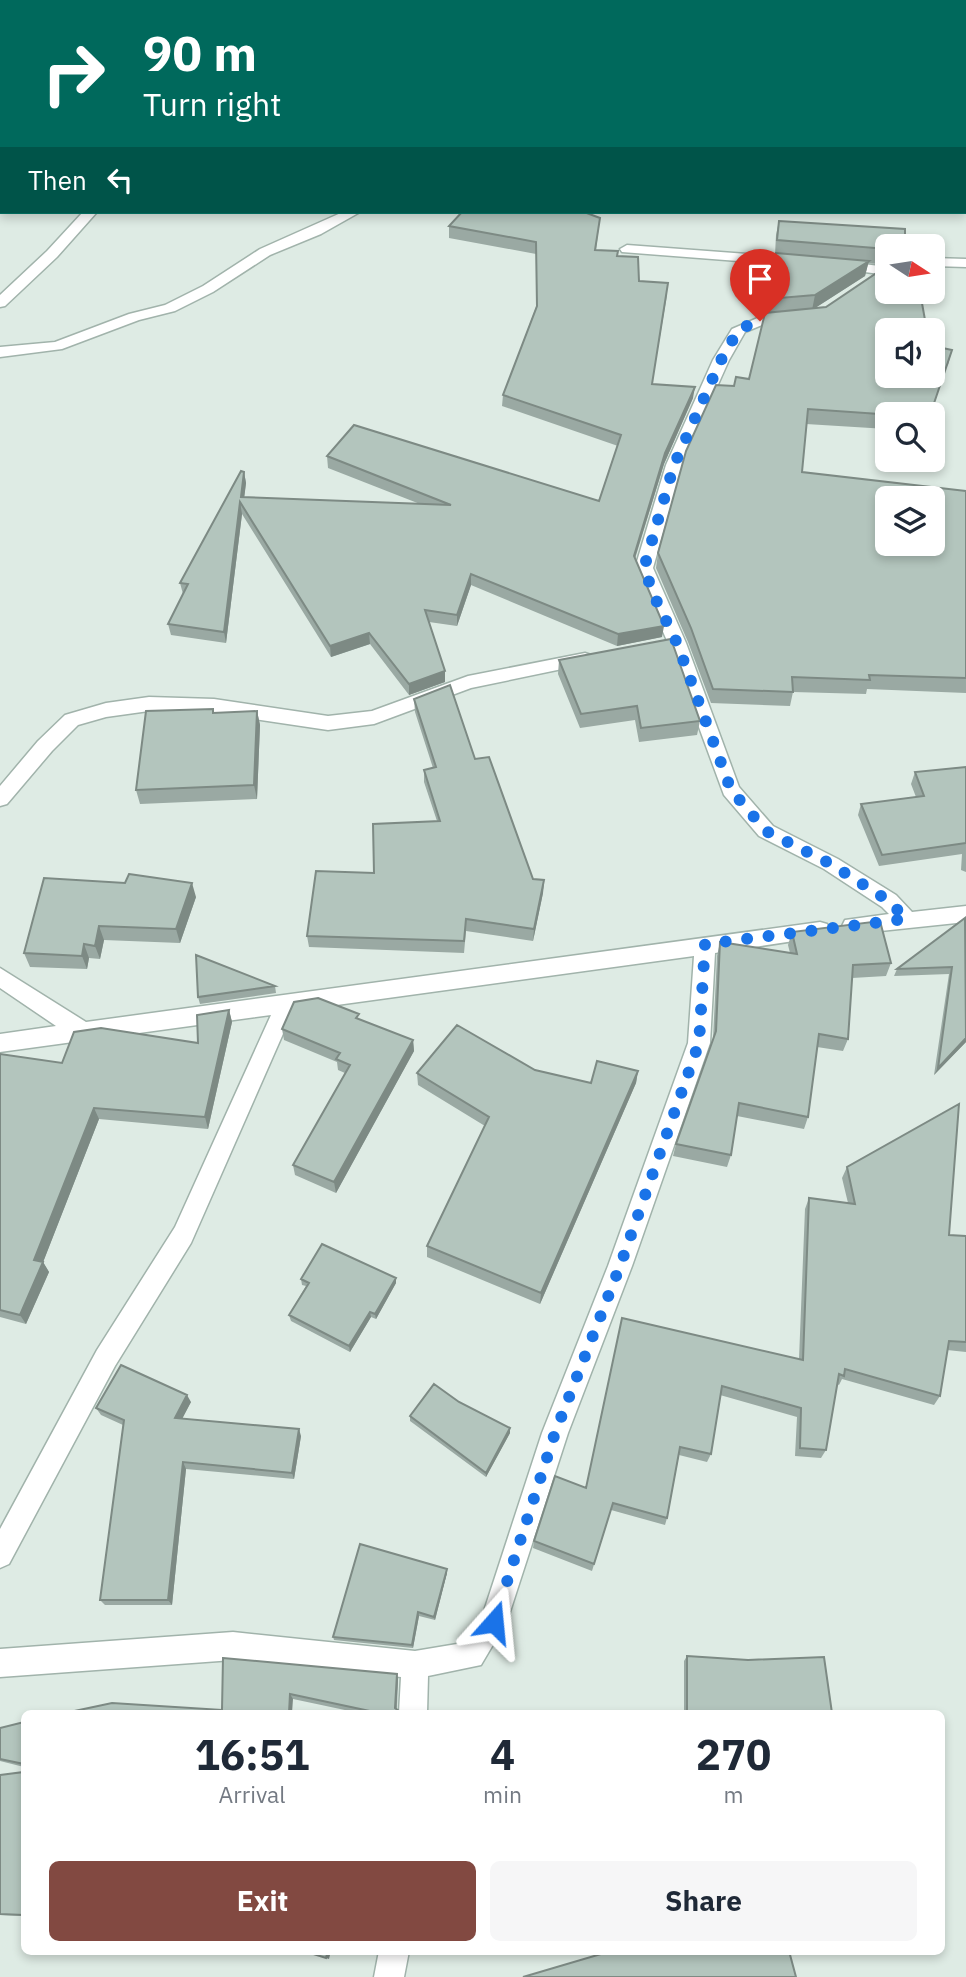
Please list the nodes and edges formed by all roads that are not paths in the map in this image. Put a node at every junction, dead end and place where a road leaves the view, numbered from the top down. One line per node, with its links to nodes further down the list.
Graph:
1 (88, 214): 9 (street)
2 (349, 214): 11 (street)
3 (627, 249): 6 (street)
4 (945, 262): 5 (street)
5 (966, 263)
6 (875, 270)
7 (875, 279): 8 (street)
8 (868, 284)
9 (0, 303)
10 (807, 318): 15 (street)
11 (0, 352)
12 (608, 655): 13 (street)
13 (0, 799)
14 (966, 914): 15 (street)
15 (906, 919): 16 (street)
16 (705, 944): 18 (street); 23 (street)
17 (0, 977): 19 (street)
18 (287, 1002): 19 (street); 21 (street)
19 (83, 1031): 20 (street)
20 (0, 1043)
21 (0, 1555)
22 (0, 1663): 23 (street)
23 (415, 1665): 24 (street)
24 (414, 1710)
25 (393, 1955): 26 (street)
26 (389, 1977)

